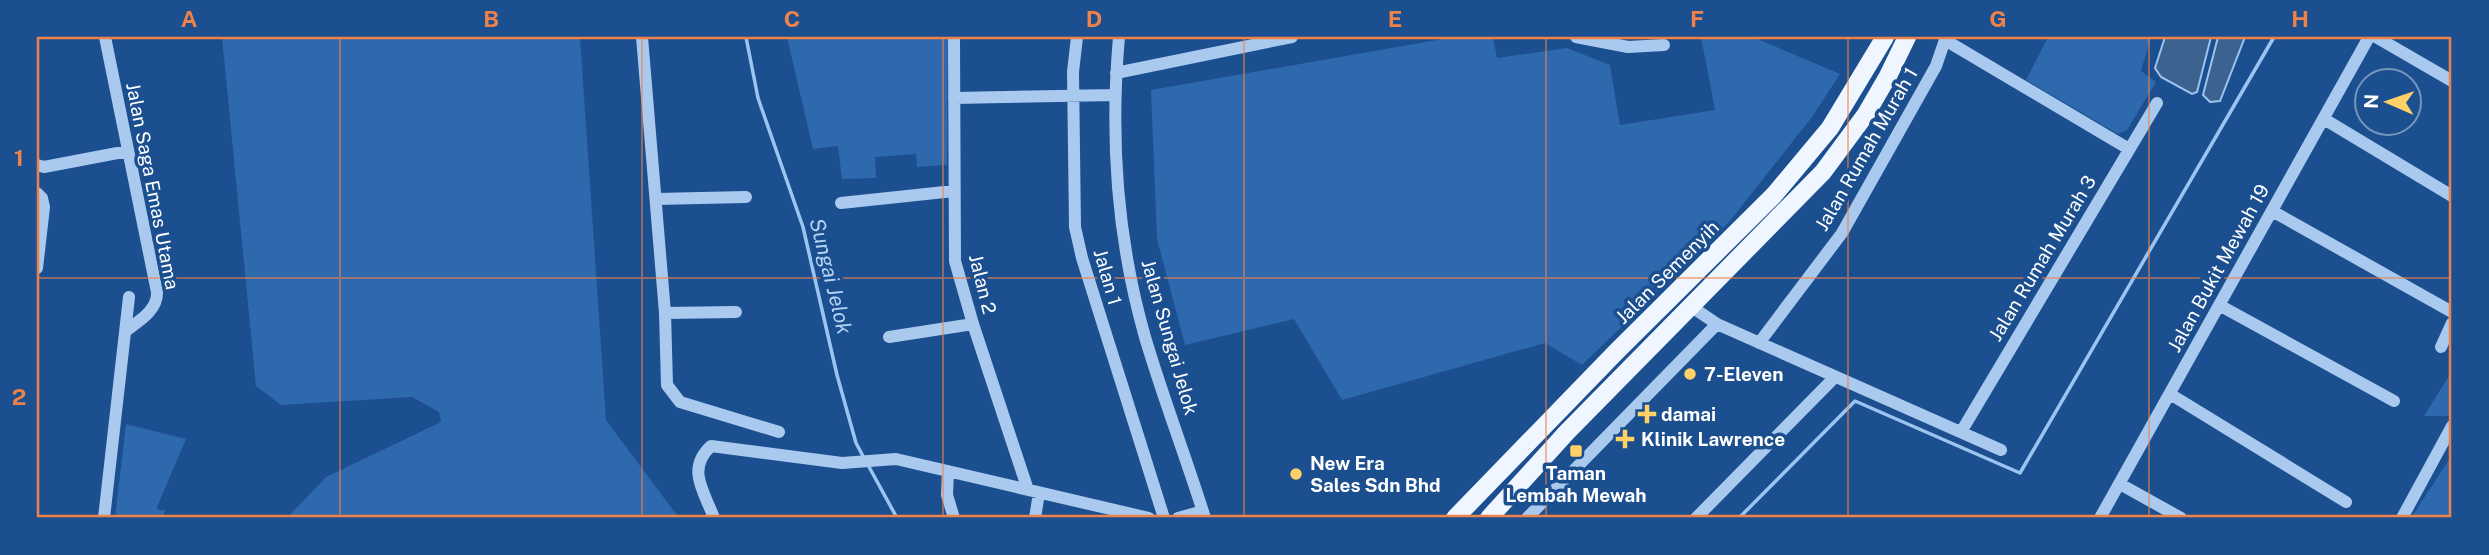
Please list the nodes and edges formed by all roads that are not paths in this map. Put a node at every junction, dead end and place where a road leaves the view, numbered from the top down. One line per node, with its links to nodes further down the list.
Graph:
1 (105, 37): 22 (street, Jalan Saga Emas Utama)
2 (642, 37): 28 (street)
3 (954, 37): 18 (street, Jalan 2)
4 (1077, 37): 17 (street, Jalan 1)
5 (1119, 37): 14 (street, Jalan Sungai Jelok)
6 (1292, 37): 14 (street)
7 (1576, 37): 13 (street)
8 (1885, 37): 53 (main road, Jalan Semenyih)
9 (1907, 37): 34 (main road)
10 (2369, 37): 20 (street, Jalan Bukit Mewah 19)
11 (2376, 37): 15 (street)
12 (1945, 38): 21 (street); 43 (street, Jalan Rumah Murah 1)
13 (1664, 45)
14 (1116, 73): 16 (street, Jalan Sungai Jelok)
15 (2452, 81)
16 (1115, 95): 17 (street); 57 (street, Jalan Sungai Jelok)
17 (1074, 96): 18 (street); 63 (street, Jalan 1)
18 (954, 98): 24 (street, Jalan 2)
19 (2157, 103): 21 (street, Jalan Rumah Murah 3)
20 (2324, 119): 26 (street); 30 (street, Jalan Bukit Mewah 19)
21 (2129, 149): 50 (street, Jalan Rumah Murah 3)
22 (128, 151): 23 (street); 41 (street, Jalan Saga Emas Utama)
23 (37, 165)
24 (954, 191): 29 (street); 39 (street, Jalan 2)
25 (37, 193): 31 (street)
26 (2452, 196)
27 (746, 197): 28 (street)
28 (656, 199): 37 (street)
29 (841, 203)
30 (2273, 211): 33 (street, Jalan Bukit Mewah 19); 36 (street)
31 (37, 268)
32 (130, 297): 41 (street)
33 (2219, 305): 46 (street, Jalan Bukit Mewah 19); 47 (street)
34 (1692, 307): 40 (street); 67 (main road)
35 (736, 312): 37 (street)
36 (2452, 312)
37 (664, 313): 49 (street)
38 (2452, 323): 44 (street)
39 (973, 324): 42 (street); 55 (street, Jalan 2)
40 (1717, 324): 43 (street); 68 (street)
41 (127, 330): 58 (street)
42 (889, 337)
43 (1759, 343): 45 (street)
44 (2441, 347)
45 (1835, 377): 50 (street); 69 (street)
46 (2170, 394): 54 (street, Jalan Bukit Mewah 19); 56 (street)
47 (2394, 401)
48 (2452, 426): 72 (street)
49 (779, 432)
50 (1961, 432): 51 (street)
51 (2001, 450)
52 (948, 471): 55 (street); 59 (street); 60 (street)
53 (1496, 473): 65 (main road, Jalan Semenyih); 66 (main road)
54 (2120, 484): 70 (street, Jalan Bukit Mewah 19); 71 (street)
55 (1033, 491): 61 (street); 62 (street)
56 (2346, 502)
57 (1204, 515): 64 (street)
58 (104, 518)
59 (714, 518)
60 (954, 518)
61 (1035, 518)
62 (1149, 518)
63 (1164, 518)
64 (1178, 518)
65 (1454, 518)
66 (1465, 518)
67 (1489, 518)
68 (1527, 518)
69 (1696, 518)
70 (2100, 518)
71 (2181, 518)
72 (2402, 518)

